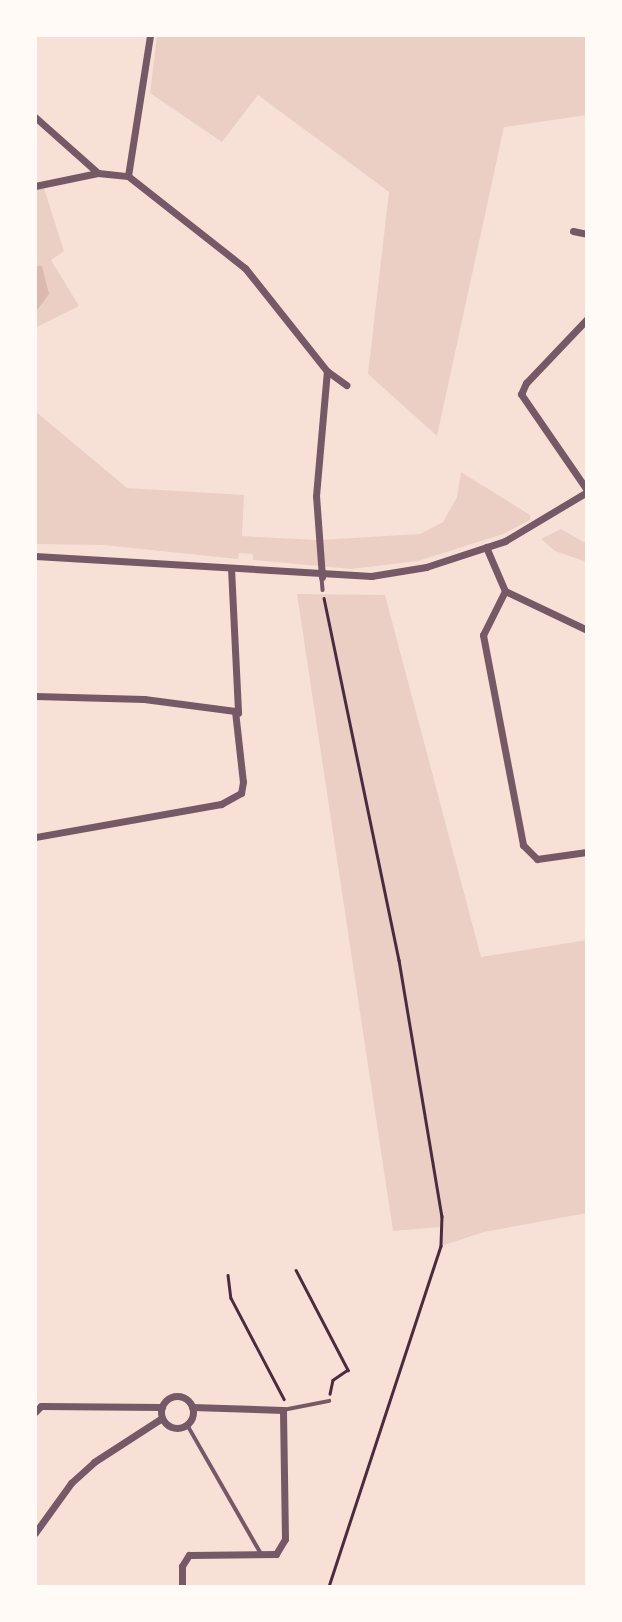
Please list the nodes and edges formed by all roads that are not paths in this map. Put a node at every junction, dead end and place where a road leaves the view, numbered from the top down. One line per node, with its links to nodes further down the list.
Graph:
1 (150, 35): 4 (street)
2 (35, 117): 3 (street)
3 (98, 173): 4 (street); 5 (street)
4 (128, 176): 9 (street)
5 (35, 186)
6 (573, 231): 7 (street)
7 (587, 234)
8 (587, 319): 11 (street)
9 (327, 371): 10 (street); 15 (street)
10 (346, 385)
11 (587, 491): 12 (street)
12 (486, 547): 15 (street); 17 (street)
13 (35, 556): 14 (street)
14 (231, 568): 15 (street); 20 (street)
15 (322, 577): 16 (lane)
16 (323, 590)
17 (505, 592): 18 (street); 22 (street)
18 (587, 630)
19 (35, 696): 20 (street)
20 (238, 713): 21 (street)
21 (35, 837)
22 (587, 852)
23 (329, 1401): 26 (lane)
24 (162, 1407): 25 (street); 27 (street); 28 (street)
25 (192, 1407): 26 (street); 29 (street)
26 (283, 1410): 31 (street)
27 (35, 1412)
28 (162, 1418): 29 (street); 30 (street)
29 (187, 1424): 31 (lane)
30 (35, 1533)
31 (263, 1555): 32 (street)
32 (182, 1587)

